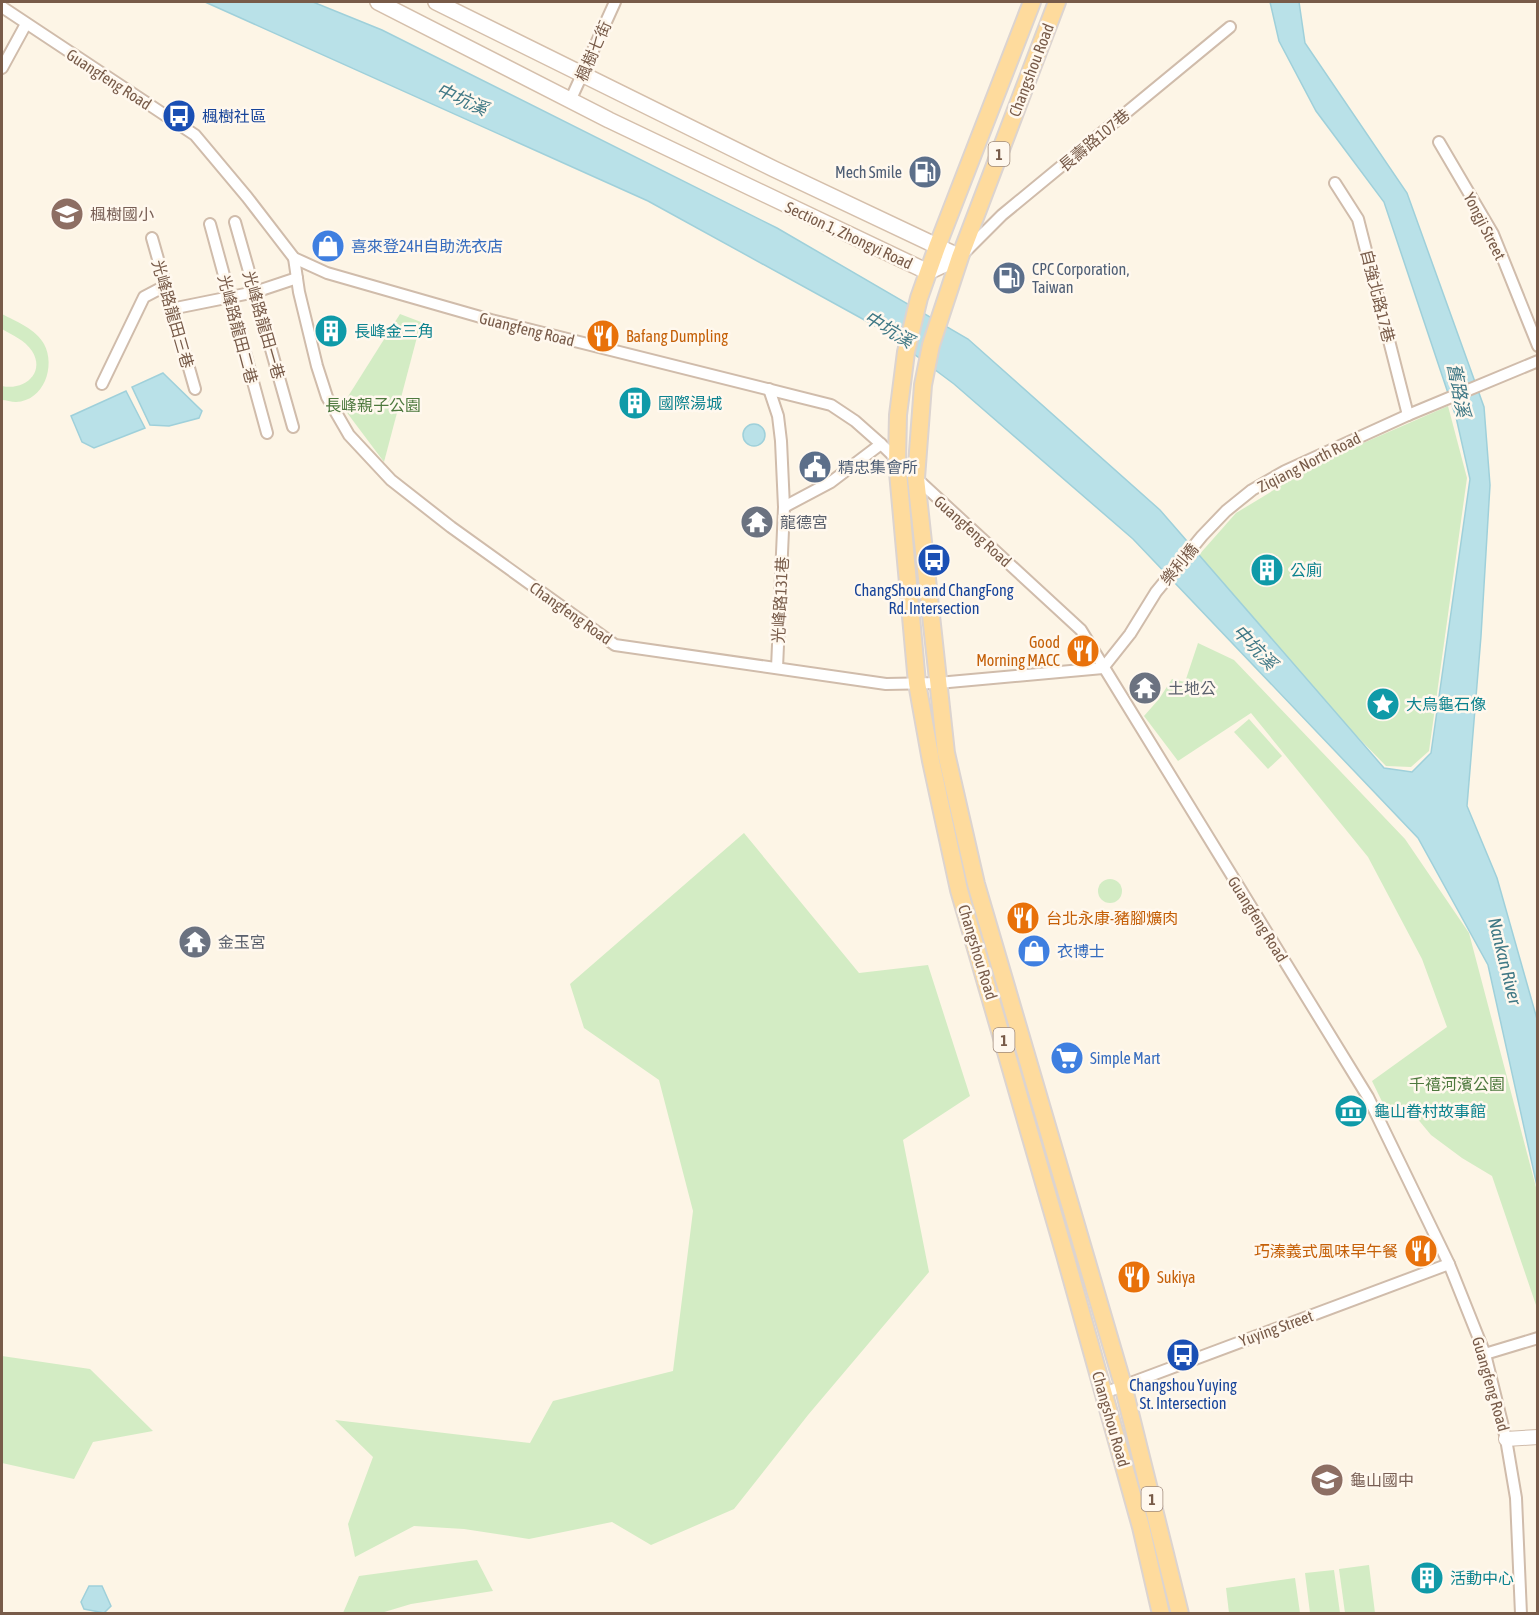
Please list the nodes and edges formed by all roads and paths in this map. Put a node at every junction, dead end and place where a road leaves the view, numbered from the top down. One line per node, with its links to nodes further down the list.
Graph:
1 (378, 2): 11 (main road, Section 1, Zhongyi Road)
2 (436, 2): 10 (main road, Section 1, Zhongyi Road)
3 (615, 2): 10 (street, 楓樹七街)
4 (1032, 2): 17 (main road, Changshou Road / 1)
5 (1057, 2): 18 (main road, Changshou Road / 1)
6 (2, 8): 7 (street, Guangfeng Road)
7 (26, 24): 9 (street); 19 (street, Guangfeng Road)
8 (1230, 27): 18 (street, 長壽路107巷)
9 (2, 68)
10 (582, 74): 11 (street, 楓樹七街); 17 (main road, Section 1, Zhongyi Road)
11 (570, 101): 20 (main road, Section 1, Zhongyi Road)
12 (1439, 142): 26 (street, Yongji Street)
13 (1335, 183): 31 (street, 自強北路17巷)
14 (235, 222): 23 (street, 光峰路龍田一巷)
15 (210, 224): 24 (street, 光峰路龍田二巷)
16 (152, 238): 22 (street, 光峰路龍田三巷)
17 (937, 247): 18 (main road, Section 1, Zhongyi Road); 20 (main road, Changshou Road / 1)
18 (960, 256): 20 (main road, Section 1, Zhongyi Road); 36 (main road, Changshou Road / 1)
19 (294, 258): 21 (street, Changfeng Road); 30 (street, Guangfeng Road)
20 (928, 272): 35 (main road, Changshou Road / 1)
21 (297, 278): 23 (street); 39 (street, Changfeng Road)
22 (165, 286): 25 (street, 光峰路龍田三巷); 28 (street)
23 (255, 292): 24 (street); 32 (street, 光峰路龍田一巷)
24 (230, 297): 25 (street); 33 (street, 光峰路龍田二巷)
25 (171, 309): 29 (street, 光峰路龍田三巷)
26 (1538, 346)
27 (1538, 361): 31 (street, Ziqiang North Road)
28 (102, 384)
29 (195, 389)
30 (769, 389): 34 (street, Guangfeng Road); 37 (street, 光峰路131巷)
31 (1408, 415): 38 (street, Ziqiang North Road)
32 (293, 427)
33 (267, 433)
34 (881, 444): 35 (street, Guangfeng Road); 37 (street)
35 (897, 460): 36 (street, Guangfeng Road); 41 (main road, Changshou Road / 1)
36 (916, 478): 40 (street, Guangfeng Road); 42 (main road, Changshou Road / 1)
37 (784, 507): 39 (street, 光峰路131巷)
38 (1202, 536): 40 (street, 樂利橋)
39 (777, 668): 41 (street, Changfeng Road)
40 (1103, 668): 42 (street, Changfeng Road); 45 (street, Guangfeng Road)
41 (917, 683): 42 (street, Changfeng Road); 44 (main road, Changshou Road / 1)
42 (938, 683): 43 (main road, Changshou Road / 1)
43 (989, 927): 44 (main road); 48 (main road, Changshou Road / 1)
44 (972, 932): 49 (main road, Changshou Road / 1)
45 (1449, 1263): 47 (street, Guangfeng Road); 48 (street, Yuying Street)
46 (1538, 1338): 47 (street)
47 (1485, 1354): 51 (street, Guangfeng Road)
48 (1123, 1384): 49 (street, Yuying Street); 53 (main road, Changshou Road / 1)
49 (1104, 1393): 52 (main road, Changshou Road / 1)
50 (1535, 1437): 51 (street)
51 (1506, 1439): 54 (street, Guangfeng Road)
52 (1161, 1614)
53 (1180, 1614)
54 (1521, 1614)

